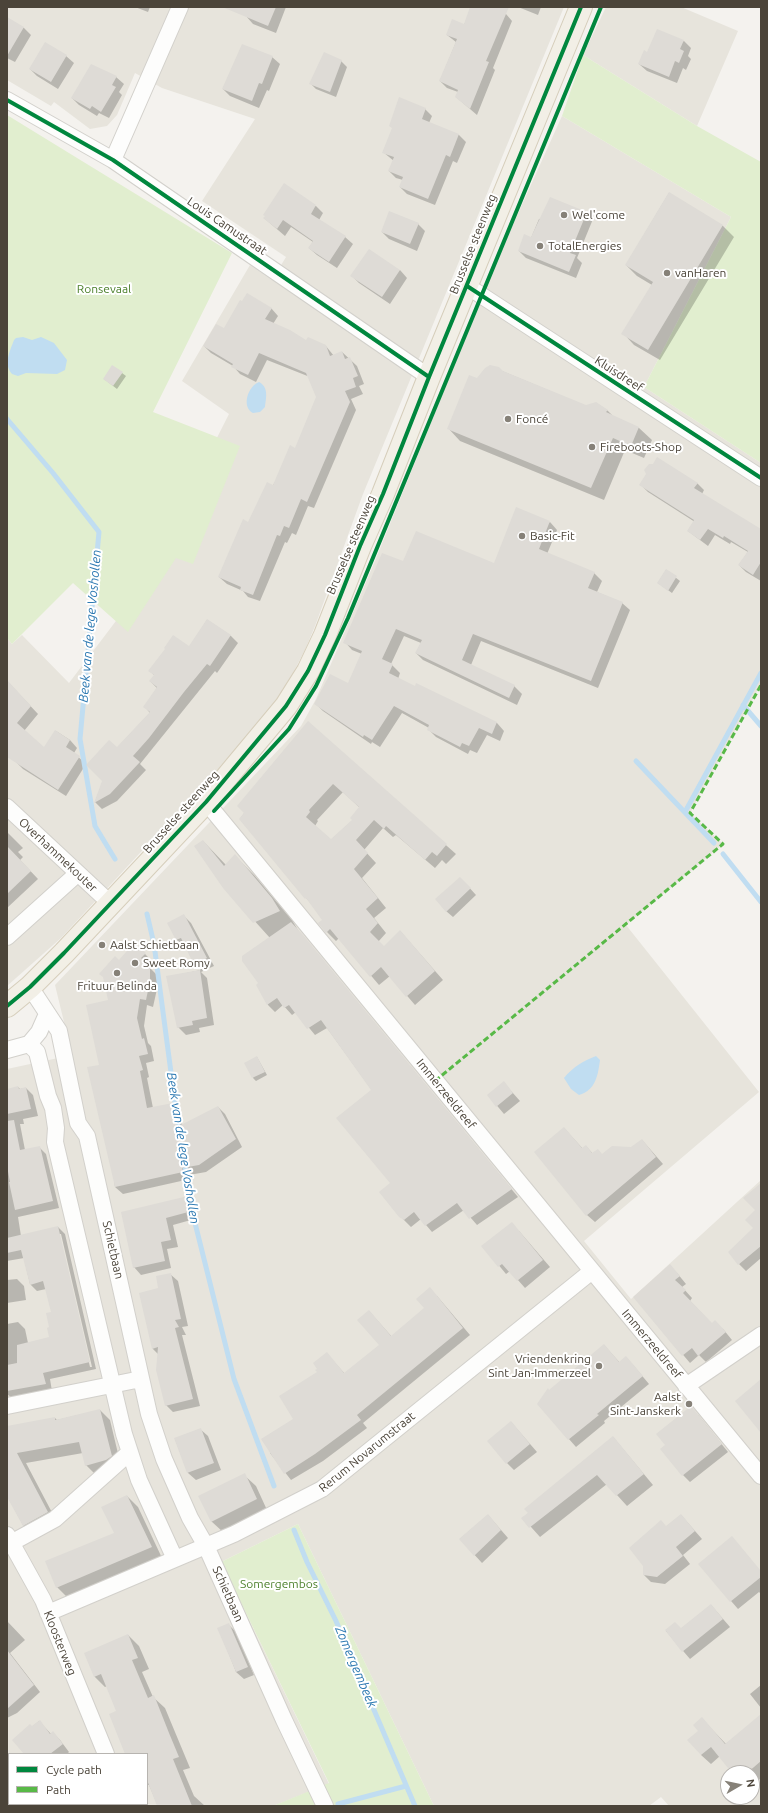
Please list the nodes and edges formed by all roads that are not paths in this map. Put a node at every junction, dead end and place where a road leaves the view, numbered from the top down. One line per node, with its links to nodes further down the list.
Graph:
1 (180, 7): 4 (street)
2 (581, 7): 5 (main road, Brusselse steenweg)
3 (7, 100): 4 (street, Louis Camustraat)
4 (113, 160): 6 (street, Louis Camustraat)
5 (467, 286): 6 (main road, Brusselse steenweg); 7 (street, Kluisdreef)
6 (430, 376): 8 (main road, Brusselse steenweg)
7 (761, 478)
8 (206, 802): 11 (main road, Brusselse steenweg); 20 (street, Immerzeeldreef)
9 (7, 807): 10 (street, Overhammekouter)
10 (77, 874): 11 (street, Overhammekouter); 12 (street)
11 (110, 903): 13 (main road, Brusselse steenweg)
12 (7, 937)
13 (30, 987): 14 (main road, Brusselse steenweg); 15 (street, Schietbaan)
14 (7, 1006)
15 (47, 1014): 16 (street); 18 (street, Schietbaan)
16 (29, 1044): 17 (street); 19 (street)
17 (7, 1050)
18 (78, 1123): 19 (street); 22 (street, Schietbaan)
19 (56, 1128): 23 (street)
20 (592, 1271): 24 (street, Immerzeeldreef); 29 (street, Rerum Novarumstraat)
21 (761, 1335): 24 (street, Immerzeeldreef)
22 (142, 1379): 23 (street); 29 (street, Schietbaan)
23 (112, 1386): 25 (street); 26 (street)
24 (686, 1386): 27 (street, Immerzeeldreef)
25 (7, 1406)
26 (130, 1452): 28 (street); 30 (street)
27 (760, 1471)
28 (9, 1539): 31 (street, Kloosterweg)
29 (206, 1546): 30 (street, Rerum Novarumstraat); 33 (street, Schietbaan)
30 (175, 1559): 31 (street, Rerum Novarumstraat)
31 (48, 1613): 32 (street, Kloosterweg)
32 (106, 1753)
33 (324, 1803)

